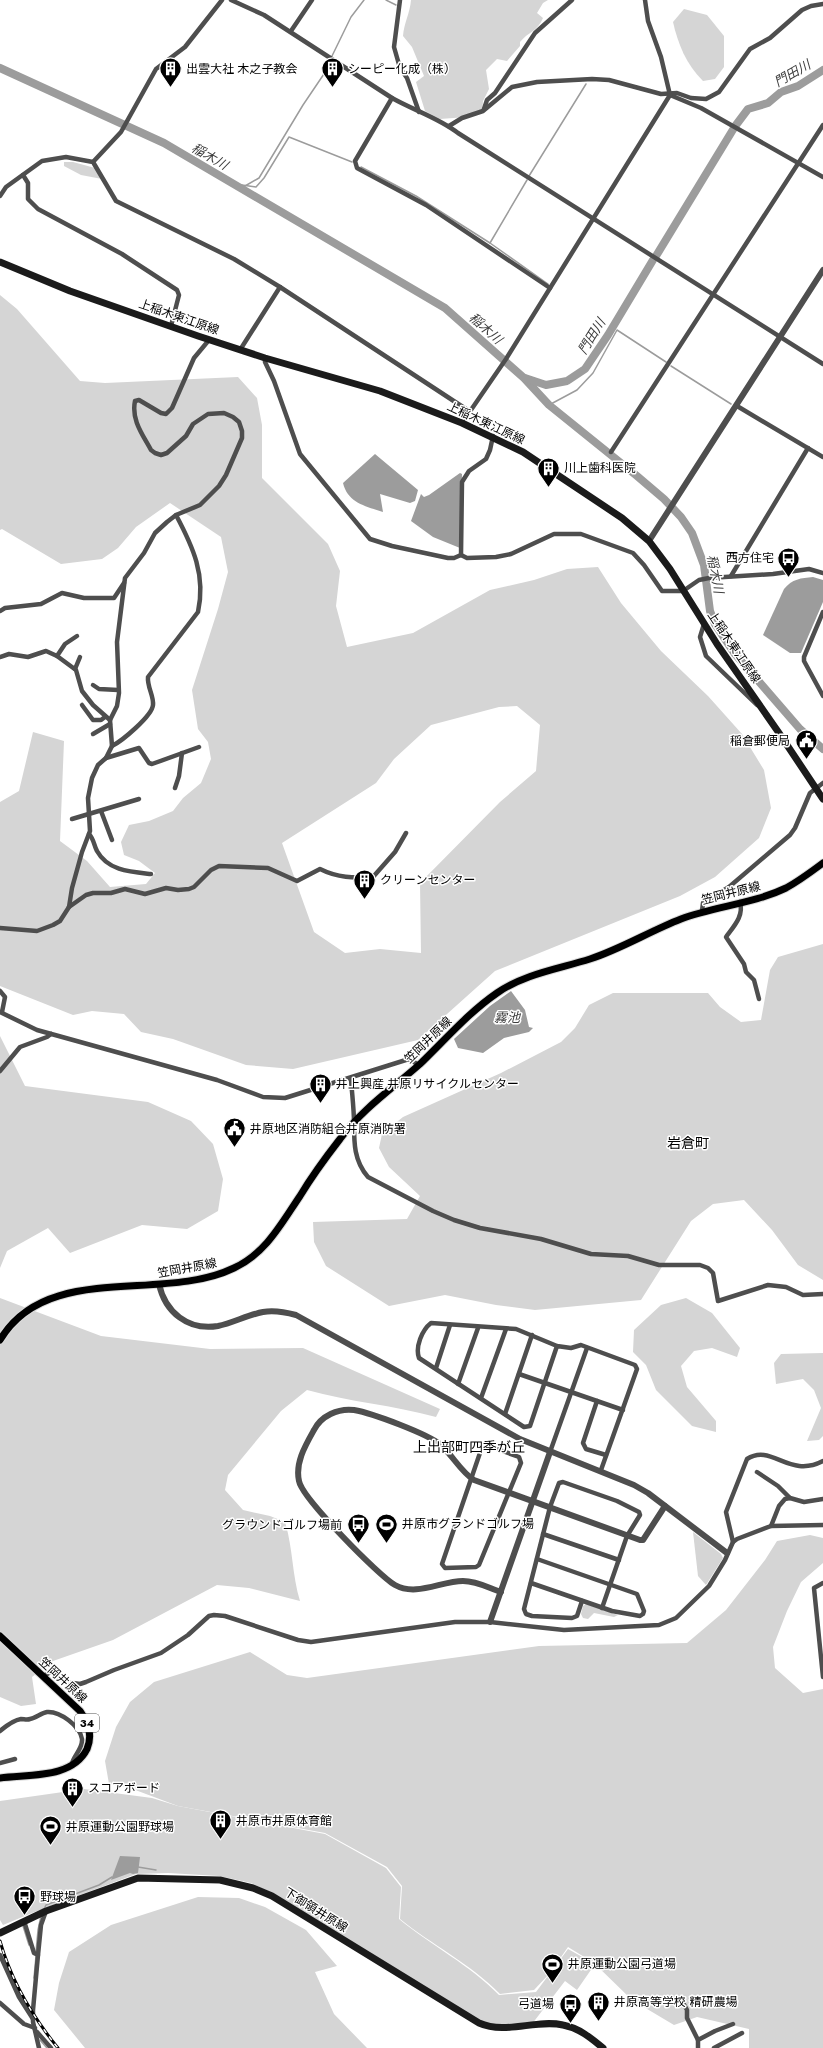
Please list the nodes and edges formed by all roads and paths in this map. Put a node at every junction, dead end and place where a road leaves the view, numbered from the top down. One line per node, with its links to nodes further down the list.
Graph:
1 (222, 0): 15 (street)
2 (230, 0): 8 (street)
3 (312, 0): 8 (street)
4 (400, 0): 12 (street)
5 (572, 0): 11 (street)
6 (645, 0): 9 (street)
7 (823, 4): 9 (street)
8 (291, 31): 10 (street)
9 (670, 95): 11 (street); 16 (street); 20 (street)
10 (392, 98): 12 (street); 24 (street)
11 (484, 109): 14 (street)
12 (419, 112): 14 (street)
13 (823, 125): 16 (street)
14 (449, 126): 20 (street)
15 (93, 162): 17 (street); 23 (street)
16 (799, 162): 18 (street); 25 (street)
17 (23, 175): 19 (street); 26 (street)
18 (823, 177)
19 (0, 196)
20 (593, 218): 24 (street); 25 (street)
21 (0, 262): 26 (main road, 上稲木東江原線)
22 (823, 270): 27 (street)
23 (280, 287): 29 (street); 33 (street)
24 (550, 288): 33 (street)
25 (713, 295): 27 (street); 37 (street)
26 (171, 326): 28 (main road, 上稲木東江原線)
27 (781, 338): 31 (street); 32 (street)
28 (209, 340): 29 (main road, 上稲木東江原線); 39 (street)
29 (240, 350): 30 (main road, 上稲木東江原線)
30 (265, 358): 34 (main road, 上稲木東江原線); 41 (street)
31 (823, 364)
32 (737, 406): 36 (street); 40 (street)
33 (469, 411): 34 (street)
34 (462, 423): 35 (main road, 上稲木東江原線)
35 (493, 436): 40 (main road, 上稲木東江原線); 41 (street)
36 (808, 448): 38 (street); 43 (street)
37 (611, 452)
38 (823, 457)
39 (176, 515): 44 (street); 62 (street)
40 (649, 542): 45 (main road, 上稲木東江原線)
41 (462, 555): 45 (street)
42 (823, 573): 43 (street)
43 (731, 576): 45 (street)
44 (124, 583): 46 (street); 55 (street)
45 (683, 591): 48 (main road, 上稲木東江原線)
46 (0, 611)
47 (823, 612): 56 (street)
48 (704, 624): 58 (main road, 上稲木東江原線); 58 (street)
49 (77, 636): 50 (street)
50 (57, 656): 51 (street); 53 (street)
51 (0, 657)
52 (80, 657): 53 (street)
53 (75, 669): 59 (street)
54 (93, 685): 55 (street)
55 (118, 690): 60 (street)
56 (823, 696)
57 (82, 705): 59 (street)
58 (763, 709): 68 (main road, 上稲木東江原線)
59 (105, 717): 60 (street)
60 (110, 722): 61 (street); 62 (street)
61 (93, 734)
62 (112, 746): 65 (street)
63 (199, 747): 64 (street)
64 (182, 753): 65 (street); 67 (street)
65 (106, 758): 72 (street)
66 (823, 783): 68 (street)
67 (175, 788)
68 (815, 789): 70 (main road, 上稲木東江原線); 81 (street)
69 (139, 799): 71 (street)
70 (823, 799)
71 (101, 811): 72 (street); 76 (street)
72 (88, 813): 73 (street); 75 (street)
73 (72, 819)
74 (406, 833): 80 (street)
75 (89, 834): 78 (street); 80 (street)
76 (112, 840)
77 (823, 863): 79 (main road, 笠岡井原線)
78 (151, 874)
79 (740, 902): 81 (main road, 笠岡井原線); 84 (street)
80 (69, 907): 82 (street)
81 (702, 911): 87 (main road, 笠岡井原線)
82 (0, 928)
83 (0, 991): 85 (street)
84 (758, 999)
85 (1, 1012): 86 (street)
86 (51, 1034): 88 (street); 89 (street)
87 (419, 1065): 89 (street); 90 (main road, 笠岡井原線)
88 (0, 1071)
89 (351, 1079): 90 (street)
90 (354, 1122): 91 (main road, 笠岡井原線); 92 (street)
91 (159, 1284): 97 (main road, 笠岡井原線); 109 (street)
92 (823, 1294)
93 (450, 1325): 94 (street); 100 (street); 100 (street)
94 (478, 1328): 95 (street); 103 (street)
95 (506, 1329): 96 (street); 105 (street)
96 (532, 1335): 98 (street); 101 (street)
97 (0, 1340)
98 (558, 1346): 99 (street); 102 (street)
99 (587, 1348): 104 (street); 107 (street)
100 (436, 1368): 103 (street)
101 (520, 1374): 102 (street); 108 (street)
102 (544, 1383): 104 (street); 108 (street)
103 (458, 1384): 105 (street)
104 (571, 1392): 106 (street); 109 (street)
105 (481, 1398): 108 (street)
106 (597, 1402): 107 (street); 110 (street)
107 (623, 1410): 110 (street)
108 (505, 1414)
109 (550, 1452): 112 (street); 118 (street)
110 (606, 1455): 112 (street)
111 (823, 1461): 125 (street)
112 (601, 1470): 119 (street)
113 (757, 1472): 116 (street)
114 (470, 1478): 115 (street); 115 (street); 115 (street); 132 (street)
115 (508, 1493): 118 (street)
116 (790, 1498): 117 (street); 122 (street)
117 (823, 1499)
118 (532, 1501): 120 (street); 132 (street)
119 (665, 1506): 124 (street); 126 (street)
120 (550, 1508): 123 (street); 124 (street); 124 (street)
121 (823, 1525): 122 (street)
122 (771, 1526): 125 (street)
123 (543, 1534): 127 (street); 128 (street)
124 (627, 1536): 128 (street)
125 (734, 1542): 126 (street)
126 (727, 1553): 135 (street)
127 (537, 1559): 129 (street); 131 (street)
128 (619, 1560): 131 (street)
129 (531, 1583): 133 (street); 133 (street)
130 (823, 1583): 138 (street)
131 (610, 1585): 134 (street); 134 (street)
132 (501, 1592): 135 (street)
133 (582, 1601): 134 (street)
134 (602, 1608)
135 (490, 1622): 137 (street)
136 (0, 1636): 137 (main road, 笠岡井原線 / 34)
137 (43, 1676): 142 (main road, 笠岡井原線 / 34)
138 (823, 1677)
139 (0, 1731): 142 (street)
140 (15, 1759): 141 (street)
141 (0, 1763)
142 (72, 1766): 143 (main road, 笠岡井原線 / 34)
143 (0, 1778)
144 (46, 1911): 145 (main road, 下御領井原線); 147 (street); 158 (main road, 下御領井原線)
145 (24, 1921): 146 (main road, 下御領井原線); 147 (street)
146 (1, 1930)
147 (37, 1954): 151 (street)
148 (0, 1955): 151 (street)
149 (681, 1999): 155 (street)
150 (0, 2003): 153 (street)
151 (33, 2019): 153 (street)
152 (733, 2024): 155 (street)
153 (34, 2029): 156 (street); 157 (street)
154 (742, 2033): 160 (street)
155 (698, 2040): 159 (street)
156 (39, 2048)
157 (51, 2048)
158 (603, 2048)
159 (698, 2048)
160 (714, 2048)

